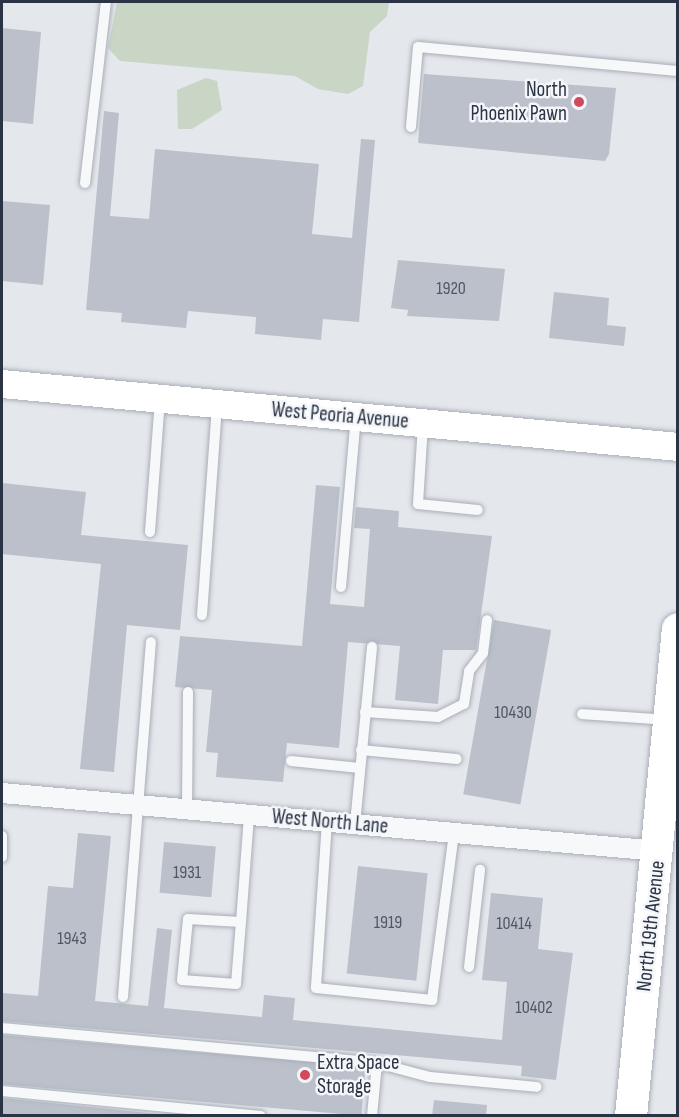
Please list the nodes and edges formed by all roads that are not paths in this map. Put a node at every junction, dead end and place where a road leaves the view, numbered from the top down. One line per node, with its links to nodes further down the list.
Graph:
1 (106, 2): 4 (lane)
2 (678, 71): 3 (lane)
3 (411, 126)
4 (85, 183)
5 (2, 384): 6 (main road, West Peoria Avenue)
6 (160, 399): 7 (main road, West Peoria Avenue); 12 (lane)
7 (217, 404): 8 (main road, West Peoria Avenue); 14 (lane)
8 (356, 417): 9 (main road, West Peoria Avenue); 13 (lane)
9 (423, 423): 10 (main road, West Peoria Avenue); 11 (lane)
10 (678, 447)
11 (478, 510)
12 (150, 532)
13 (341, 587)
14 (202, 615)
15 (487, 620): 20 (lane)
16 (678, 629): 22 (main road, North 19th Avenue)
17 (152, 642): 29 (lane)
18 (372, 647): 20 (lane)
19 (188, 692): 30 (lane)
20 (365, 712): 23 (lane)
21 (582, 714): 22 (lane)
22 (671, 720): 36 (main road, North 19th Avenue)
23 (361, 750): 24 (lane); 26 (lane)
24 (457, 759)
25 (291, 761): 26 (lane)
26 (360, 768): 33 (lane)
27 (2, 793): 28 (lane); 29 (street, West North Lane)
28 (2, 799)
29 (140, 805): 30 (street, West North Lane); 41 (lane)
30 (187, 809): 31 (street, West North Lane)
31 (249, 814): 32 (street, West North Lane); 39 (lane)
32 (327, 822): 33 (street, West North Lane); 34 (lane)
33 (355, 824): 34 (street, West North Lane)
34 (454, 833): 36 (street, West North Lane)
35 (2, 836): 37 (lane)
36 (658, 851): 48 (main road, North 19th Avenue)
37 (2, 857)
38 (480, 870): 40 (lane)
39 (241, 922): 39 (lane)
40 (469, 967)
41 (123, 996)
42 (2, 1028): 43 (lane)
43 (377, 1063): 44 (lane); 47 (lane)
44 (537, 1087)
45 (2, 1091): 46 (lane)
46 (261, 1116)
47 (372, 1116)
48 (631, 1116)

